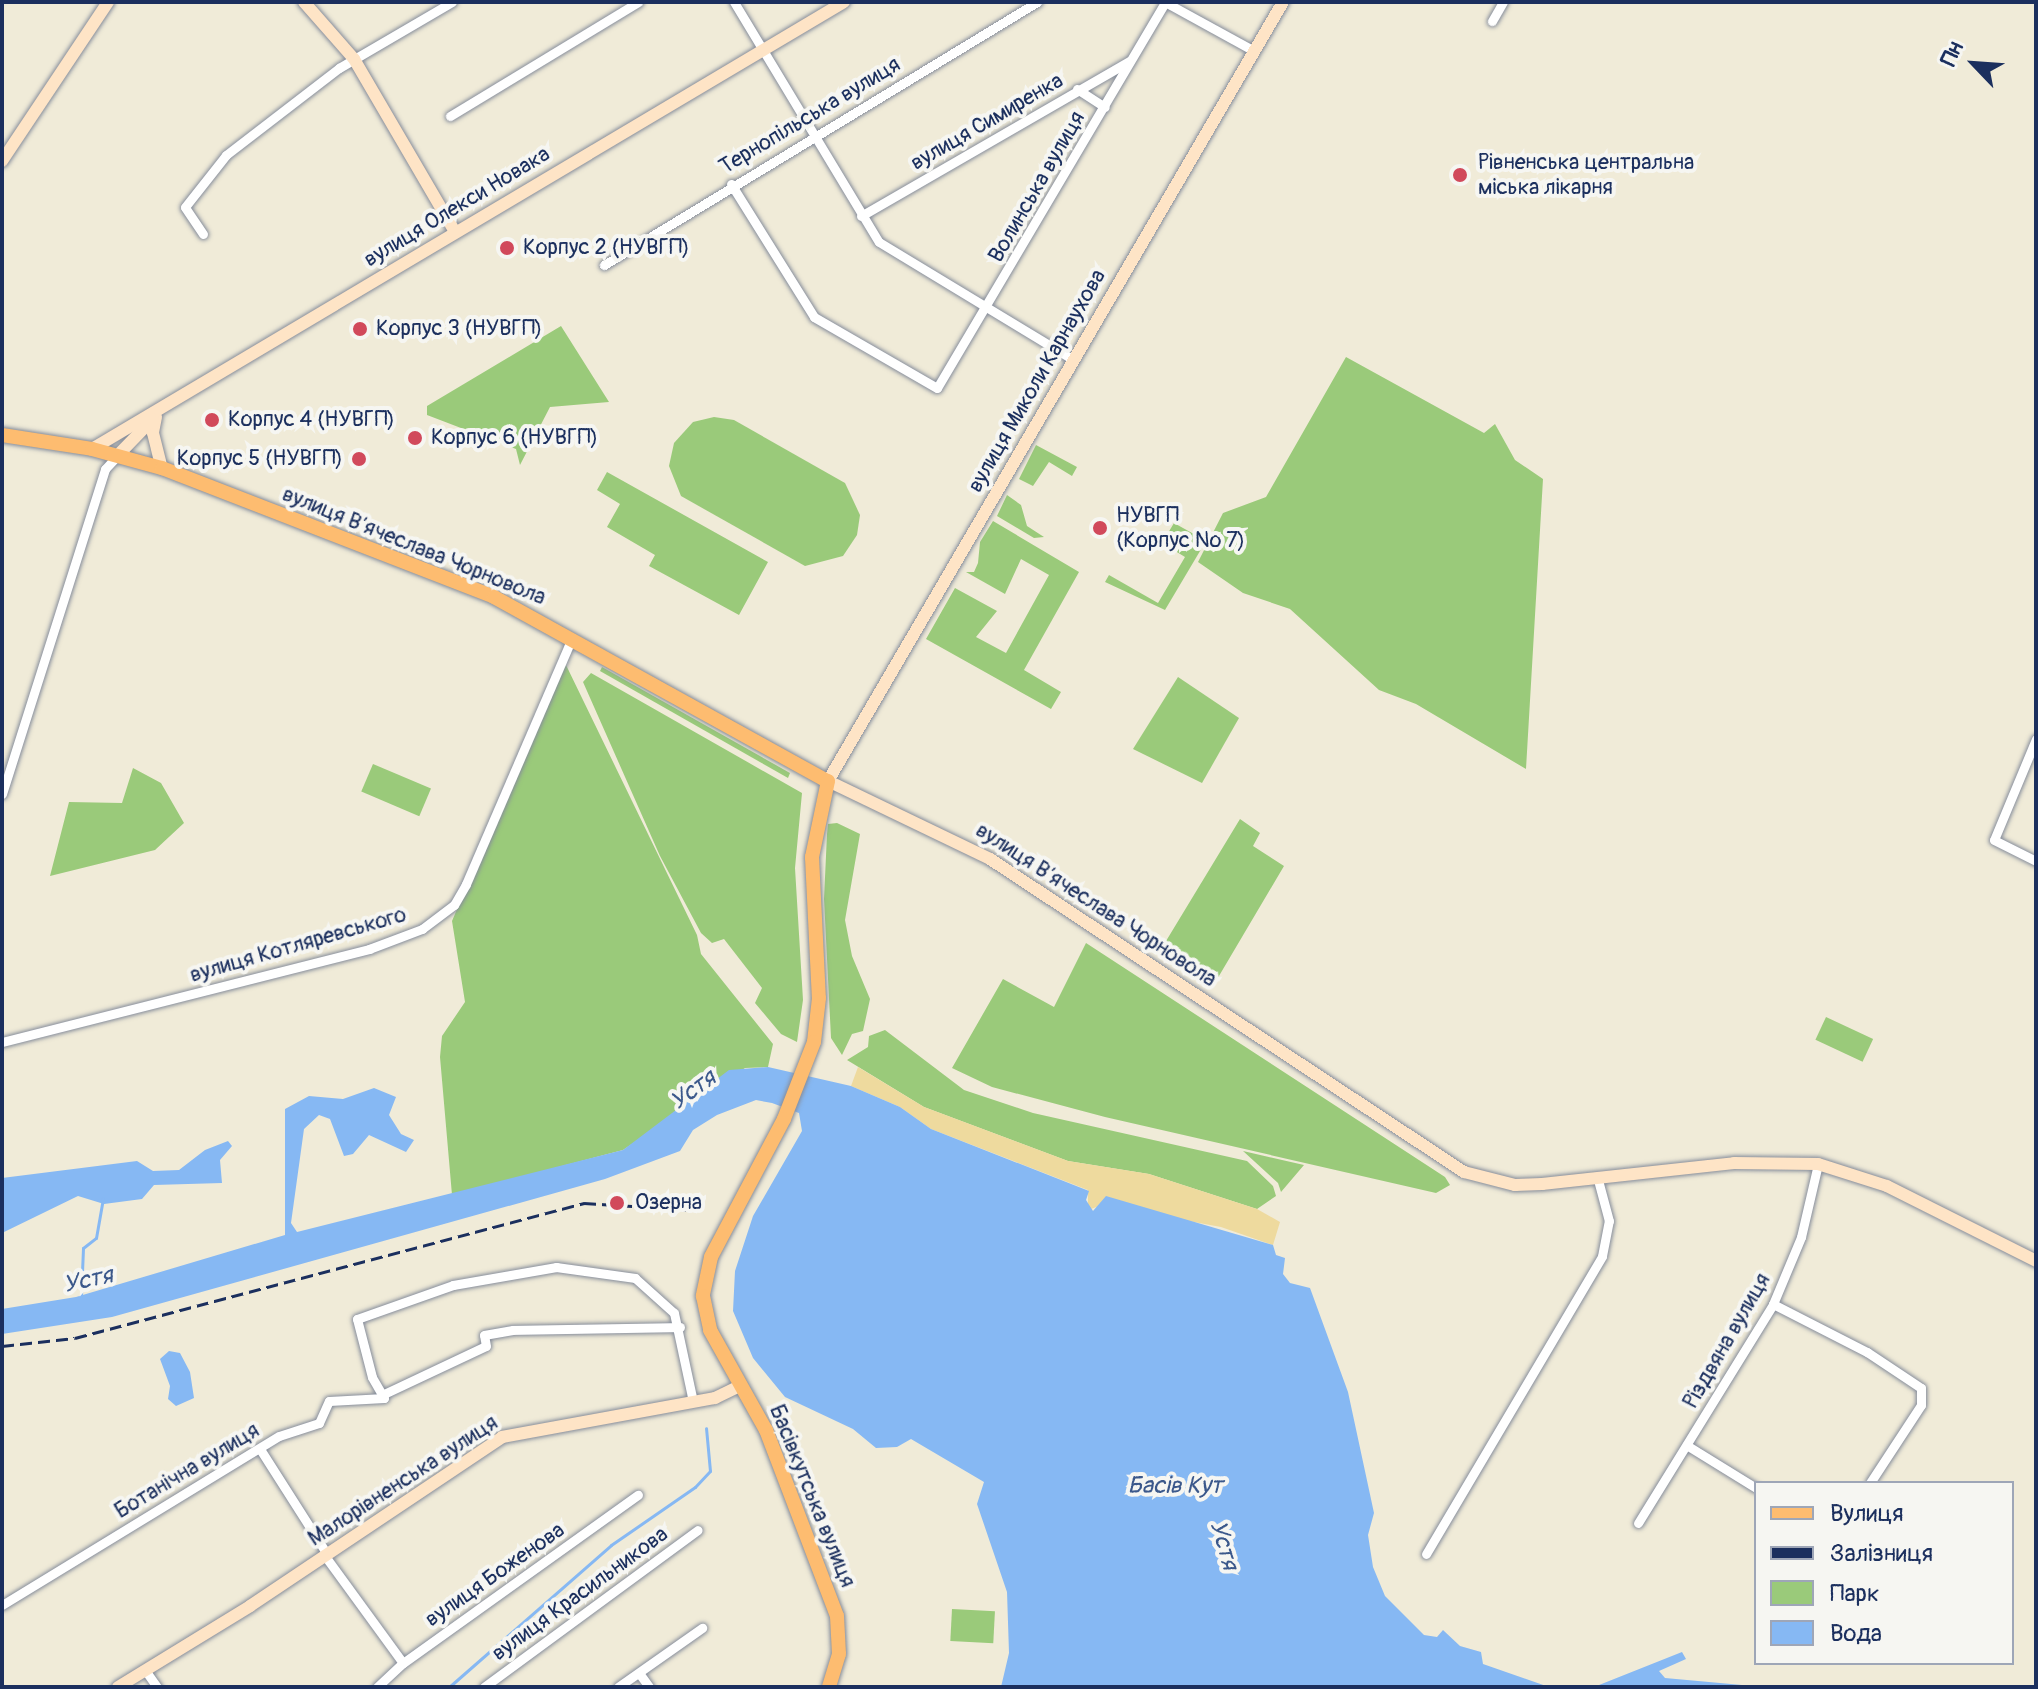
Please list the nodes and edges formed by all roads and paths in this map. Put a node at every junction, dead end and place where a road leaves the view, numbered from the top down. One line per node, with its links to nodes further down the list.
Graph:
1 (108, 2): 20 (main road)
2 (304, 2): 14 (main road)
3 (452, 2): 14 (street)
4 (638, 2): 18 (street)
5 (734, 2): 13 (street)
6 (844, 2): 13 (main road, вулиця Олекси Новака)
7 (1037, 2): 19 (street, Тернопільська вулиця)
8 (1165, 2): 12 (street); 15 (street, Волинська вулиця)
9 (1283, 2): 12 (main road, вулиця Миколи Карнаухова)
10 (1503, 2): 11 (street)
11 (1492, 21)
12 (1254, 51): 27 (main road, вулиця Миколи Карнаухова)
13 (761, 52): 19 (street); 23 (main road, вулиця Олекси Новака)
14 (354, 59): 23 (main road); 24 (street)
15 (1132, 59): 16 (street, вулиця Симиренка); 17 (street, Волинська вулиця)
16 (1077, 89): 17 (street); 22 (street, вулиця Симиренка)
17 (1105, 107): 26 (street, Волинська вулиця)
18 (450, 116)
19 (811, 135): 21 (street, Тернопільська вулиця); 22 (street)
20 (2, 161)
21 (731, 184): 25 (street, Тернопільська вулиця); 26 (street, Волинська вулиця)
22 (861, 216): 26 (street)
23 (454, 230): 28 (main road, вулиця Олекси Новака)
24 (203, 234)
25 (604, 265)
26 (986, 309): 27 (street)
27 (1072, 359): 36 (main road, вулиця Миколи Карнаухова)
28 (158, 413): 29 (main road, вулиця Олекси Новака); 32 (main road); 33 (main road)
29 (123, 432): 31 (main road, вулиця Олекси Новака); 32 (main road)
30 (2, 435): 31 (main road, вулиця Вʼячеслава Чорновола)
31 (92, 449): 32 (main road, вулиця Вʼячеслава Чорновола)
32 (118, 455): 33 (main road, вулиця Вʼячеслава Чорновола); 37 (street)
33 (162, 468): 34 (main road, вулиця Вʼячеслава Чорновола)
34 (572, 638): 36 (main road, вулиця Вʼячеслава Чорновола); 39 (street, вулиця Котляревського)
35 (2036, 739): 38 (street)
36 (828, 781): 41 (main road, вулиця Вʼячеслава Чорновола); 45 (main road, Басівкутська вулиця)
37 (2, 794)
38 (2036, 861)
39 (2, 1042)
40 (1818, 1164): 41 (main road, вулиця Вʼячеслава Чорновола); 42 (main road, вулиця Вʼячеслава Чорновола); 43 (street, Різдвяна вулиця)
41 (1598, 1180): 55 (street)
42 (2036, 1261)
43 (1773, 1304): 48 (street, Різдвяна вулиця); 50 (street)
44 (680, 1327): 46 (street, Ботанічна вулиця); 46 (street); 47 (street)
45 (740, 1386): 47 (main road, Малорівненська вулиця); 68 (main road, Басівкутська вулиця)
46 (386, 1393): 49 (street, Ботанічна вулиця)
47 (693, 1402): 56 (main road, Малорівненська вулиця)
48 (1688, 1446): 51 (street); 53 (street, Різдвяна вулиця)
49 (260, 1449): 56 (street); 57 (street, Ботанічна вулиця)
50 (1871, 1481)
51 (1754, 1487)
52 (638, 1495): 59 (street, вулиця Боженова)
53 (1638, 1523)
54 (698, 1530): 65 (street, вулиця Красильникова)
55 (1426, 1554)
56 (326, 1555): 59 (street); 60 (main road, Малорівненська вулиця)
57 (2, 1605)
58 (702, 1628): 61 (street)
59 (403, 1663): 64 (street, вулиця Боженова)
60 (145, 1670): 62 (main road, Малорівненська вулиця); 63 (street)
61 (639, 1673): 66 (street); 67 (street)
62 (118, 1687)
63 (157, 1687)
64 (377, 1687)
65 (484, 1687)
66 (618, 1687)
67 (649, 1687)
68 (829, 1687)

